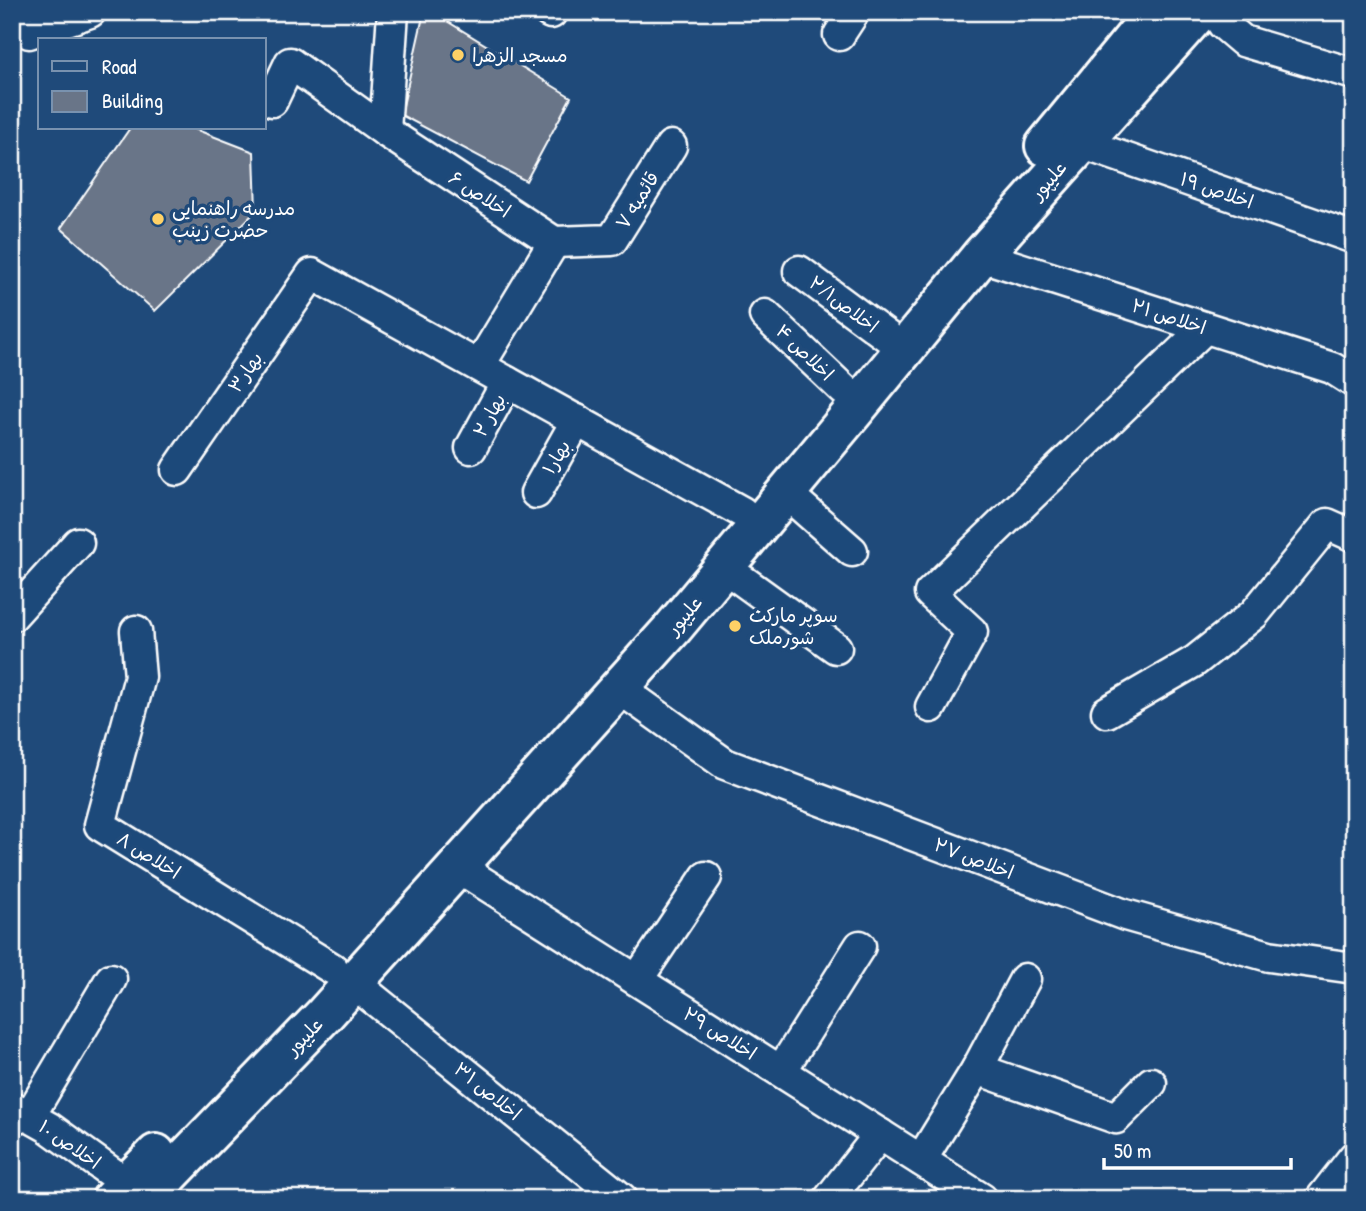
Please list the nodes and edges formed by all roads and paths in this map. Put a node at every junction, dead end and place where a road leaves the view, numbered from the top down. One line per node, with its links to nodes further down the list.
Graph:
1 (90, 12): 6 (street)
2 (393, 12): 9 (street)
3 (1155, 12): 18 (main road, علیپور)
4 (1199, 12): 10 (main road, علیپور)
5 (1215, 12): 7 (street)
6 (12, 23)
7 (1354, 74)
8 (272, 101): 9 (street, اخلاص ۶)
9 (385, 131): 13 (street, اخلاص ۶)
10 (1081, 143): 12 (street, اخلاص ۱۹); 14 (main road, علیپور)
11 (671, 146): 13 (street, قائمیه ۷)
12 (1354, 238)
13 (554, 242): 19 (street)
14 (981, 256): 17 (street, اخلاص ۲۱); 27 (main road, علیپور)
15 (799, 271): 18 (street, اخلاص۲/۱)
16 (765, 315): 22 (street, اخلاص ۴)
17 (1205, 328): 20 (street, اخلاص ۲۱); 37 (street)
18 (888, 337): 22 (main road, علیپور)
19 (479, 366): 21 (street); 25 (street, بهار۳)
20 (1354, 381)
21 (507, 382): 23 (street); 24 (street, بهار ۲)
22 (844, 390): 28 (main road, علیپور)
23 (577, 421): 26 (street, بهار۱); 28 (street)
24 (471, 448)
25 (177, 470)
26 (536, 493)
27 (786, 493): 28 (main road, علیپور); 31 (street)
28 (752, 517): 32 (main road, علیپور); 43 (main road, علیپور)
29 (1354, 536): 38 (street)
30 (78, 543): 33 (street)
31 (852, 551)
32 (724, 567): 35 (street); 36 (main road, علیپور)
33 (12, 616)
34 (136, 631): 43 (street, اخلاص ۸)
35 (836, 648)
36 (619, 688): 39 (main road, علیپور); 42 (street, اخلاص ۲۷)
37 (931, 707)
38 (1107, 712)
39 (458, 867): 43 (main road, علیپور); 46 (street, اخلاص ۲۹)
40 (706, 877): 46 (street)
41 (860, 946): 48 (street)
42 (1354, 968)
43 (343, 976): 54 (main road, علیپور); 55 (street, اخلاص ۳۱)
44 (111, 979): 50 (street)
45 (1025, 979): 47 (street)
46 (637, 980): 48 (street, اخلاص ۲۹)
47 (977, 1069): 49 (street); 53 (street)
48 (781, 1071): 51 (street, اخلاص ۲۹)
49 (1151, 1083)
50 (21, 1112): 54 (street, اخلاص ۱۰)
51 (880, 1134): 53 (street, اخلاص ۲۹); 56 (street)
52 (1354, 1157): 58 (street)
53 (921, 1160): 57 (street, اخلاص ۲۹)
54 (136, 1196)
55 (622, 1199)
56 (829, 1199)
57 (982, 1199)
58 (1321, 1199)

